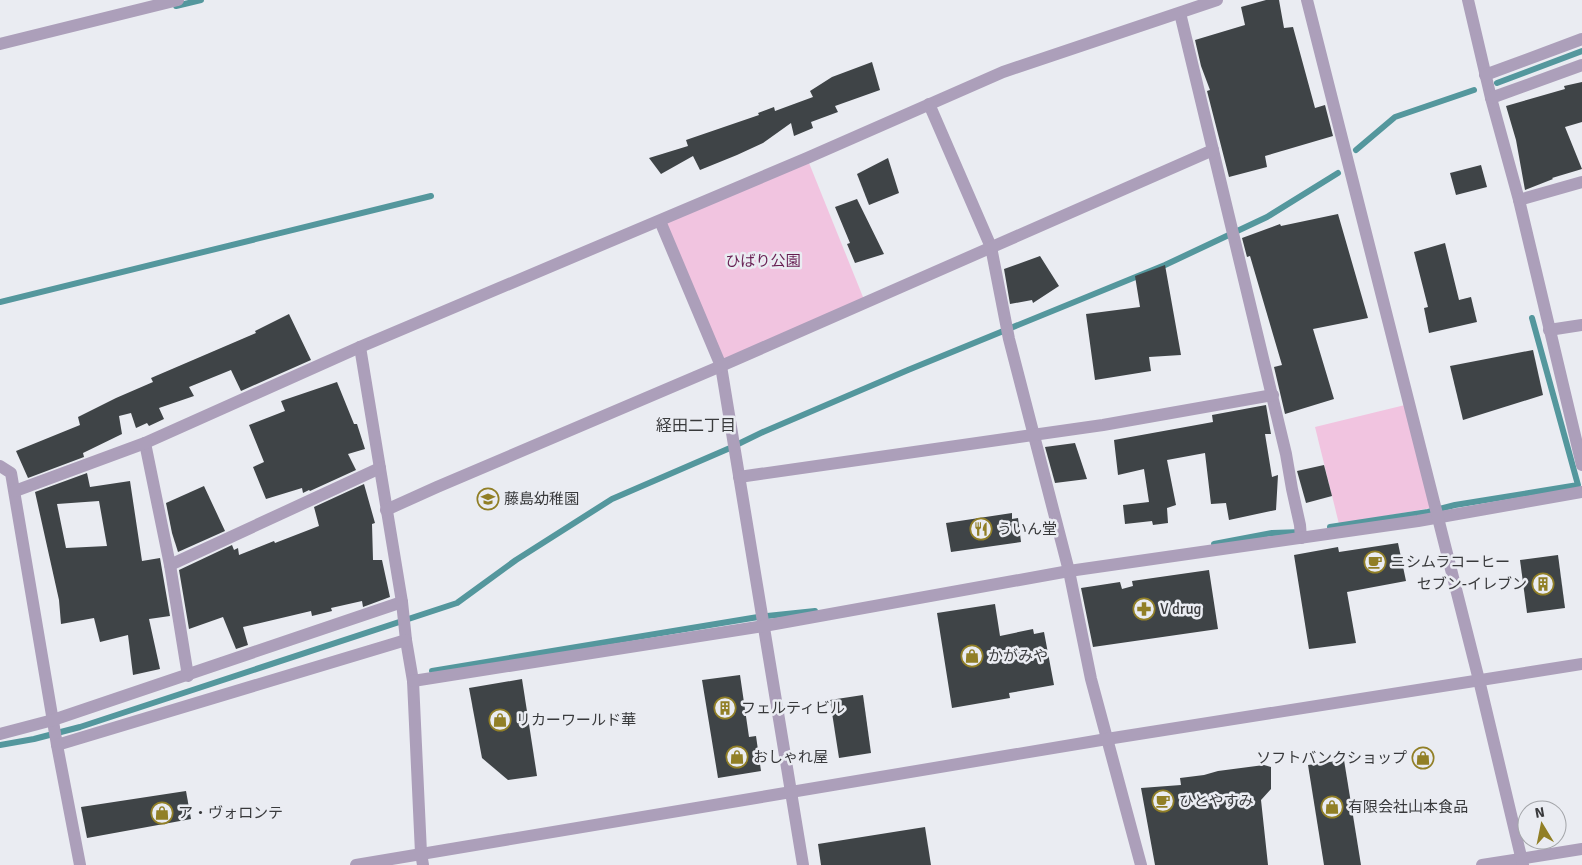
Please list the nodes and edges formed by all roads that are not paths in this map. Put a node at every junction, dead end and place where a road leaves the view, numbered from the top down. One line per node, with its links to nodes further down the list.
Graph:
1 (178, 0): 7 (street)
2 (1217, 0): 5 (street)
3 (1307, 0): 31 (street)
4 (1468, 0): 9 (street)
5 (1180, 13): 11 (street); 12 (street)
6 (1582, 39): 9 (street)
7 (0, 44)
8 (1582, 65): 10 (street)
9 (1486, 75): 10 (street)
10 (1491, 98): 14 (street)
11 (929, 104): 15 (street); 16 (street)
12 (1213, 150): 16 (street); 21 (street)
13 (1582, 182): 14 (street)
14 (1519, 200): 18 (street)
15 (660, 221): 19 (street); 20 (street)
16 (992, 247): 20 (street); 22 (street)
17 (1582, 325): 18 (street)
18 (1549, 330): 24 (street)
19 (360, 347): 23 (street); 26 (street)
20 (721, 366): 27 (street); 30 (street)
21 (1273, 395): 22 (street); 32 (street)
22 (1034, 435): 27 (street); 34 (street)
23 (145, 443): 28 (street); 33 (street)
24 (1582, 465)
25 (0, 466): 28 (street)
26 (380, 468): 30 (street); 33 (street)
27 (739, 477): 36 (street)
28 (15, 491): 42 (street)
29 (1582, 492): 31 (street)
30 (386, 510): 35 (street)
31 (1436, 518): 32 (street); 40 (street)
32 (1301, 538): 34 (street)
33 (170, 565): 39 (street)
34 (1068, 571): 36 (street); 44 (street)
35 (402, 602): 37 (street); 39 (street)
36 (764, 626): 41 (street); 46 (street)
37 (406, 640): 41 (street); 45 (street)
38 (1582, 664): 40 (street)
39 (188, 676): 42 (street)
40 (1478, 680): 44 (street); 49 (street)
41 (413, 681): 48 (street)
42 (53, 720): 43 (street); 45 (street)
43 (0, 734)
44 (1107, 739): 46 (street); 53 (street)
45 (57, 745): 50 (street)
46 (790, 793): 48 (street); 52 (street)
47 (1582, 849): 49 (street)
48 (422, 859): 51 (street)
49 (1522, 862): 54 (street)
50 (80, 865)
51 (356, 865)
52 (803, 865)
53 (1141, 865)
54 (1482, 865)

